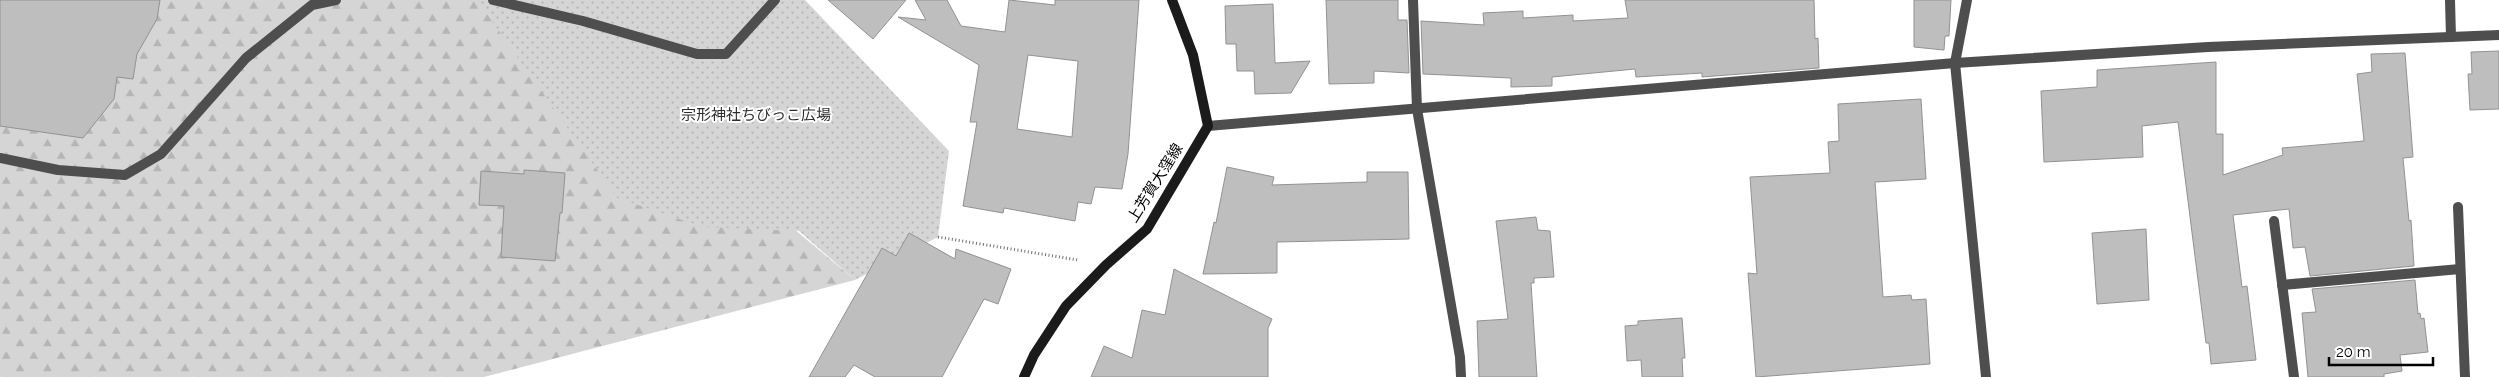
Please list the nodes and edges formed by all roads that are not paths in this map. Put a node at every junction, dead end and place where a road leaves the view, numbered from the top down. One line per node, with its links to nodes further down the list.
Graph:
1 (336, 0): 13 (street)
2 (493, 0): 3 (street)
3 (775, 0)
4 (1172, 0): 12 (main road)
5 (1413, 0): 11 (street)
6 (1967, 0): 10 (street)
7 (2450, 0): 9 (street)
8 (2499, 35): 9 (street)
9 (2451, 37): 10 (street)
10 (1955, 63): 11 (street); 20 (street)
11 (1417, 110): 12 (street); 19 (street)
12 (1208, 126): 18 (main road, 上芳賀大窪線)
13 (0, 158)
14 (2458, 207): 16 (street)
15 (2274, 221): 17 (street)
16 (2460, 269): 17 (street); 22 (street)
17 (2282, 285): 21 (street)
18 (1024, 377)
19 (1460, 377)
20 (1986, 377)
21 (2294, 377)
22 (2465, 377)

